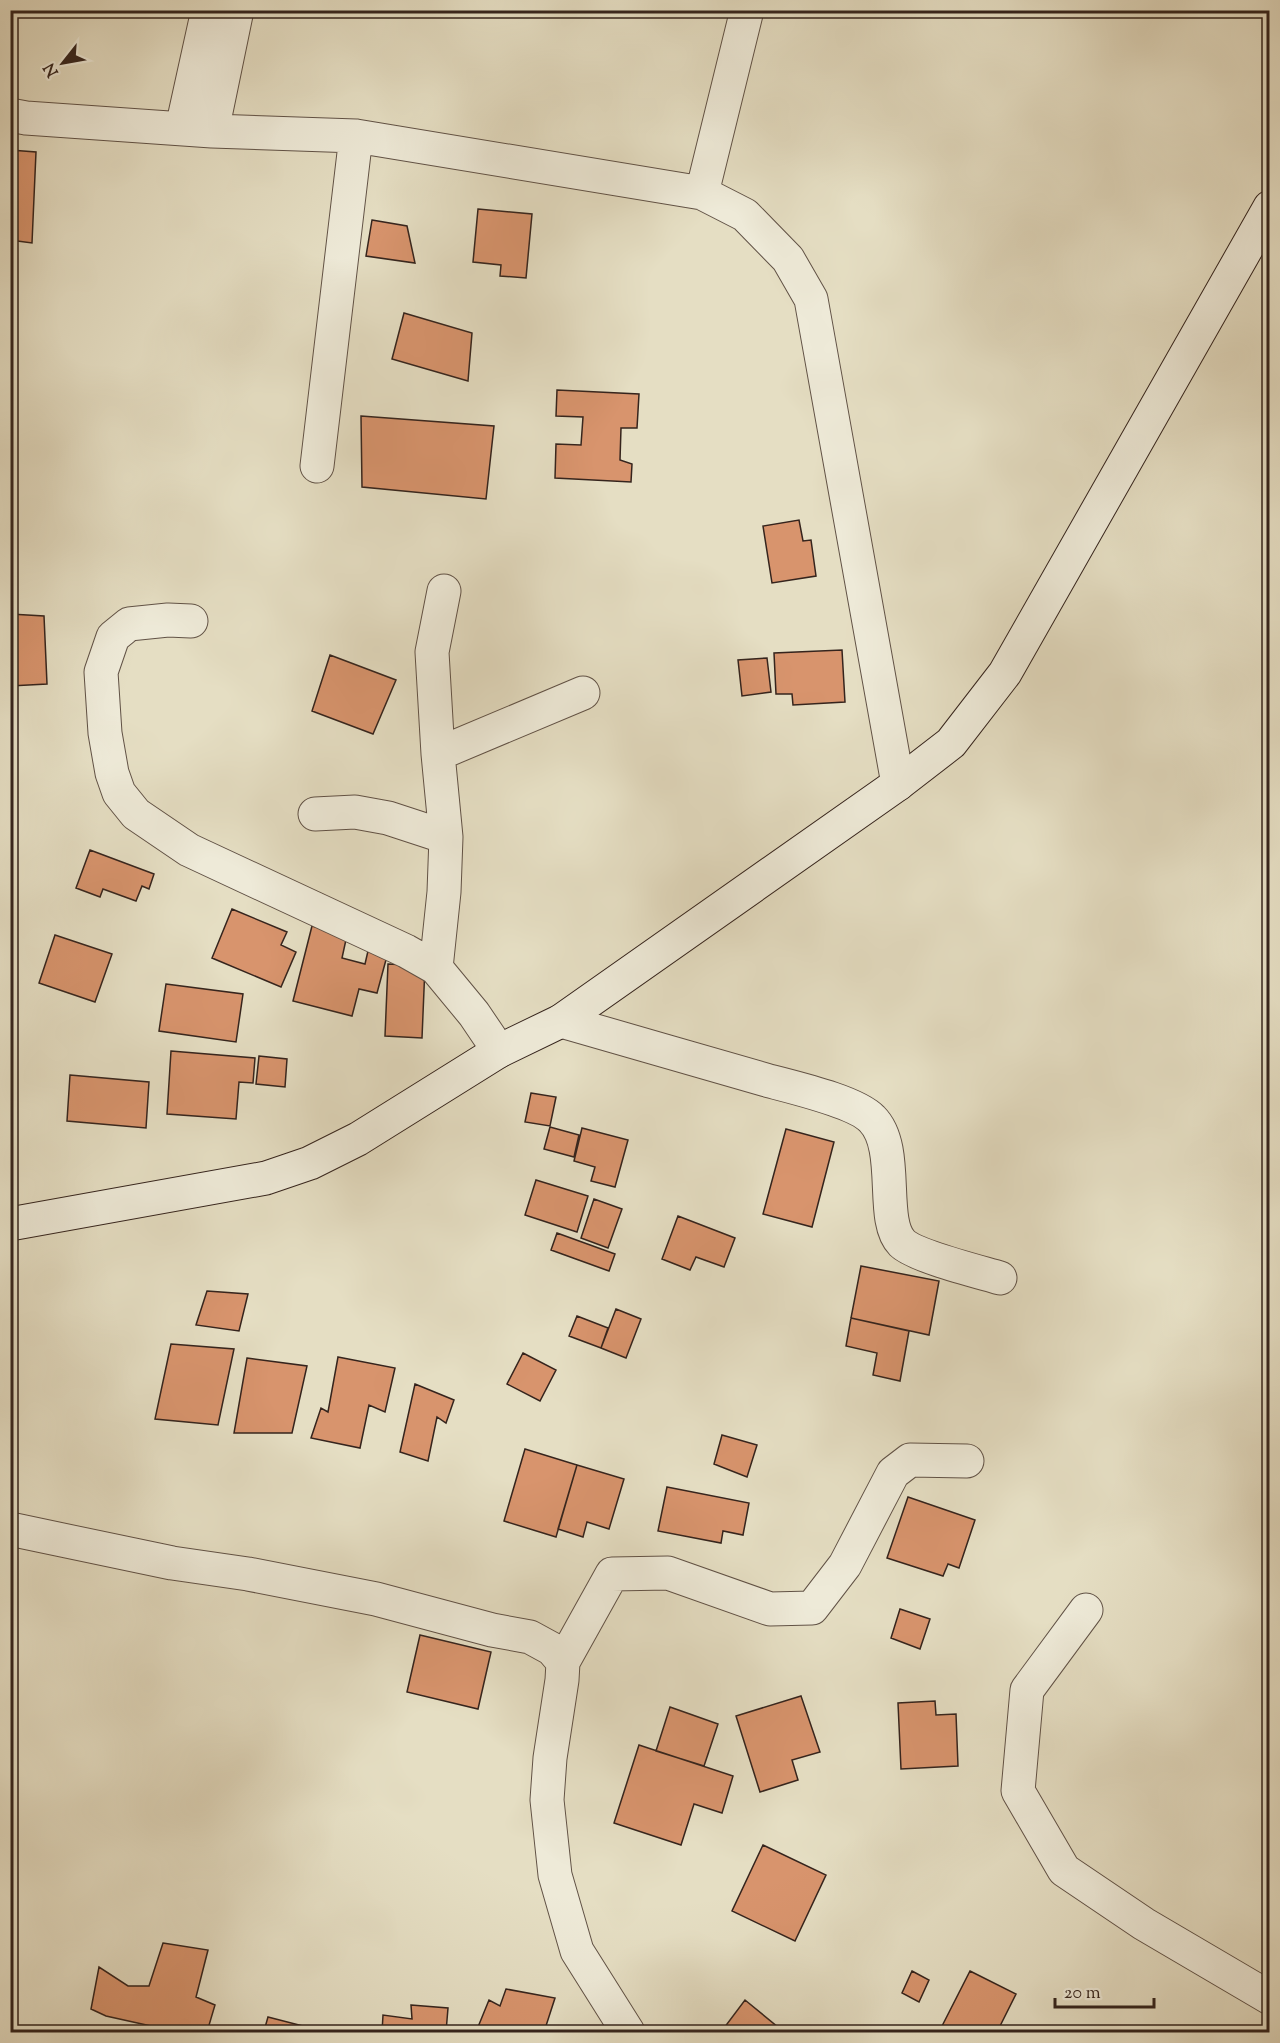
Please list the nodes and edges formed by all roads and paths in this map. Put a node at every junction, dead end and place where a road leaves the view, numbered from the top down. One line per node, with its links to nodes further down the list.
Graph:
1 (208, 10): 5 (street)
2 (237, 10): 5 (street)
3 (747, 10): 7 (street)
4 (16, 111): 5 (street)
5 (197, 129): 6 (street)
6 (356, 136): 7 (street); 9 (street)
7 (702, 193): 14 (street)
8 (1269, 207): 14 (street)
9 (317, 466)
10 (444, 591): 13 (street)
11 (191, 621): 17 (street)
12 (583, 693): 13 (street)
13 (438, 754): 16 (street)
14 (898, 784): 18 (street)
15 (315, 814): 16 (street)
16 (446, 837): 17 (street)
17 (436, 968): 19 (street)
18 (561, 1021): 19 (street); 21 (street)
19 (500, 1051): 20 (street)
20 (10, 1224)
21 (1000, 1278)
22 (967, 1461): 25 (street)
23 (10, 1530): 25 (street)
24 (1086, 1610): 26 (street)
25 (563, 1662): 27 (street)
26 (1269, 1998)
27 (628, 2032)

